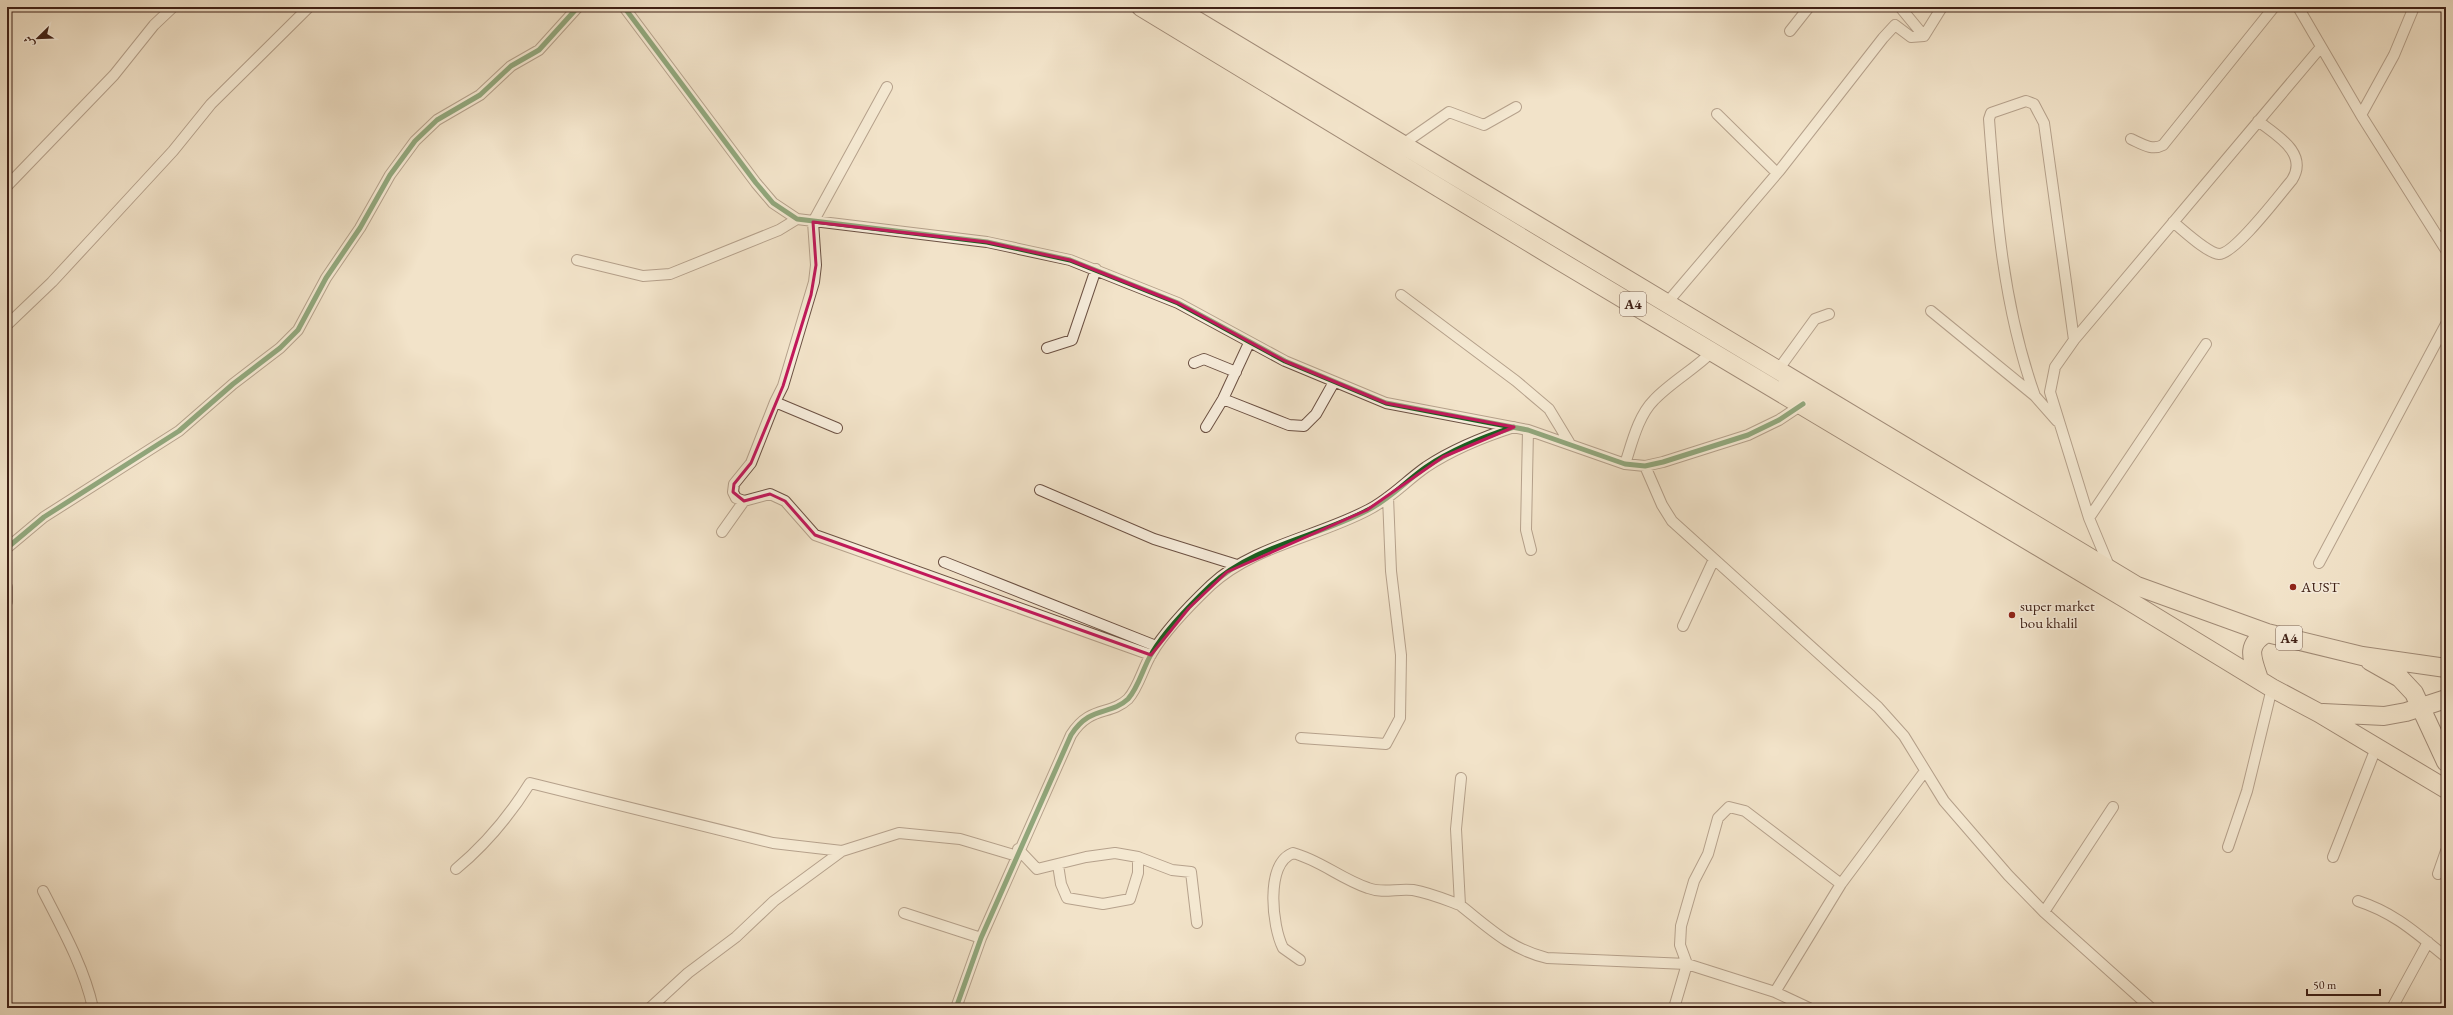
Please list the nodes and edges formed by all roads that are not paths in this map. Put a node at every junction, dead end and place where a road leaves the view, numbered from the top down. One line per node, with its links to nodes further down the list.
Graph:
1 (173, 7): 24 (street)
2 (309, 7): 36 (street)
3 (578, 7): 63 (street)
4 (624, 7): 25 (street)
5 (1141, 7): 41 (highway, A4)
6 (1174, 7): 22 (highway, A4)
7 (1809, 7): 13 (street)
8 (1900, 7): 14 (street)
9 (1942, 7): 14 (street)
10 (2274, 7): 21 (street)
11 (2298, 7): 15 (street)
12 (2414, 7): 19 (street)
13 (1790, 31)
14 (1924, 36): 23 (street)
15 (2321, 47): 19 (street); 20 (street)
16 (887, 87): 26 (street)
17 (1516, 107): 22 (street)
18 (1717, 114): 23 (street)
19 (2361, 115): 28 (street)
20 (2258, 121): 27 (street); 27 (street)
21 (2131, 139)
22 (1404, 144): 32 (highway, A4)
23 (1777, 173): 32 (street)
24 (7, 186)
25 (797, 219): 26 (street); 29 (street)
26 (813, 222): 30 (street); 48 (street)
27 (2173, 222): 37 (street)
28 (2446, 250)
29 (577, 260)
30 (1096, 269): 38 (street); 40 (street)
31 (1401, 296): 55 (street)
32 (1666, 304): 43 (highway, A4)
33 (1931, 311): 46 (street)
34 (1829, 314): 43 (street)
35 (2446, 324): 67 (street)
36 (7, 325)
37 (2074, 340): 46 (street); 50 (street)
38 (1249, 343): 44 (street); 45 (street)
39 (2206, 344): 61 (street)
40 (1046, 348)
41 (1713, 351): 49 (highway, A4); 56 (street)
42 (1194, 363): 44 (street)
43 (1778, 370): 69 (highway, A4)
44 (1236, 372): 47 (street)
45 (1334, 382): 47 (street); 52 (street)
46 (2035, 396): 50 (street)
47 (1223, 399): 51 (street)
48 (775, 402): 53 (street); 60 (street)
49 (1803, 404): 57 (street); 78 (highway, A4)
50 (2059, 423): 61 (street)
51 (1206, 427)
52 (1514, 427): 54 (street); 59 (street)
53 (837, 428)
54 (1528, 430): 55 (street); 64 (street)
55 (1569, 442): 56 (street)
56 (1625, 464): 57 (street)
57 (1645, 466): 65 (street)
58 (1040, 490): 68 (street)
59 (1388, 497): 68 (street); 83 (street)
60 (744, 502): 62 (street); 74 (street)
61 (2089, 518): 69 (street)
62 (722, 532)
63 (7, 548)
64 (1530, 550)
65 (1714, 560): 72 (street); 86 (street)
66 (944, 562): 74 (street)
67 (2319, 563)
68 (1237, 566): 74 (street)
69 (2111, 570): 73 (highway, A4)
70 (7, 587): 71 (street)
71 (7, 602)
72 (1683, 626)
73 (2267, 633): 75 (highway, A4); 78 (highway)
74 (1153, 650): 93 (street)
75 (2362, 656): 76 (highway, A4); 77 (highway)
76 (2446, 668)
77 (2390, 673): 80 (highway); 82 (highway)
78 (2265, 683): 81 (highway, A4); 90 (street)
79 (2446, 699): 80 (highway, A4)
80 (2422, 708): 82 (highway, A4); 85 (highway)
81 (2319, 713): 82 (highway, A4); 84 (highway)
82 (2390, 715)
83 (1301, 738)
84 (2376, 748): 88 (highway); 95 (street)
85 (2446, 762)
86 (1925, 772): 99 (street); 103 (street)
87 (1462, 778): 102 (street)
88 (2446, 789)
89 (2113, 807): 103 (street)
90 (2228, 847)
91 (842, 851): 93 (street); 97 (street); 113 (street)
92 (2446, 851): 98 (street)
93 (1017, 853): 96 (street); 106 (street)
94 (1138, 857): 96 (street); 96 (street); 105 (street)
95 (2333, 857)
96 (1058, 865)
97 (456, 869)
98 (2438, 874)
99 (1842, 884): 110 (street); 111 (street)
100 (43, 891): 112 (street)
101 (2358, 901): 107 (street)
102 (1460, 905): 109 (street); 110 (street)
103 (2044, 912): 117 (street)
104 (904, 914): 106 (street)
105 (1197, 923)
106 (981, 938): 114 (street)
107 (2428, 942): 108 (street); 118 (street)
108 (2446, 957)
109 (1300, 960)
110 (1687, 964): 111 (street); 115 (street)
111 (1775, 992): 116 (street)
112 (93, 1008)
113 (650, 1008)
114 (956, 1008)
115 (1674, 1008)
116 (1809, 1008)
117 (2151, 1008)
118 (2392, 1008)

